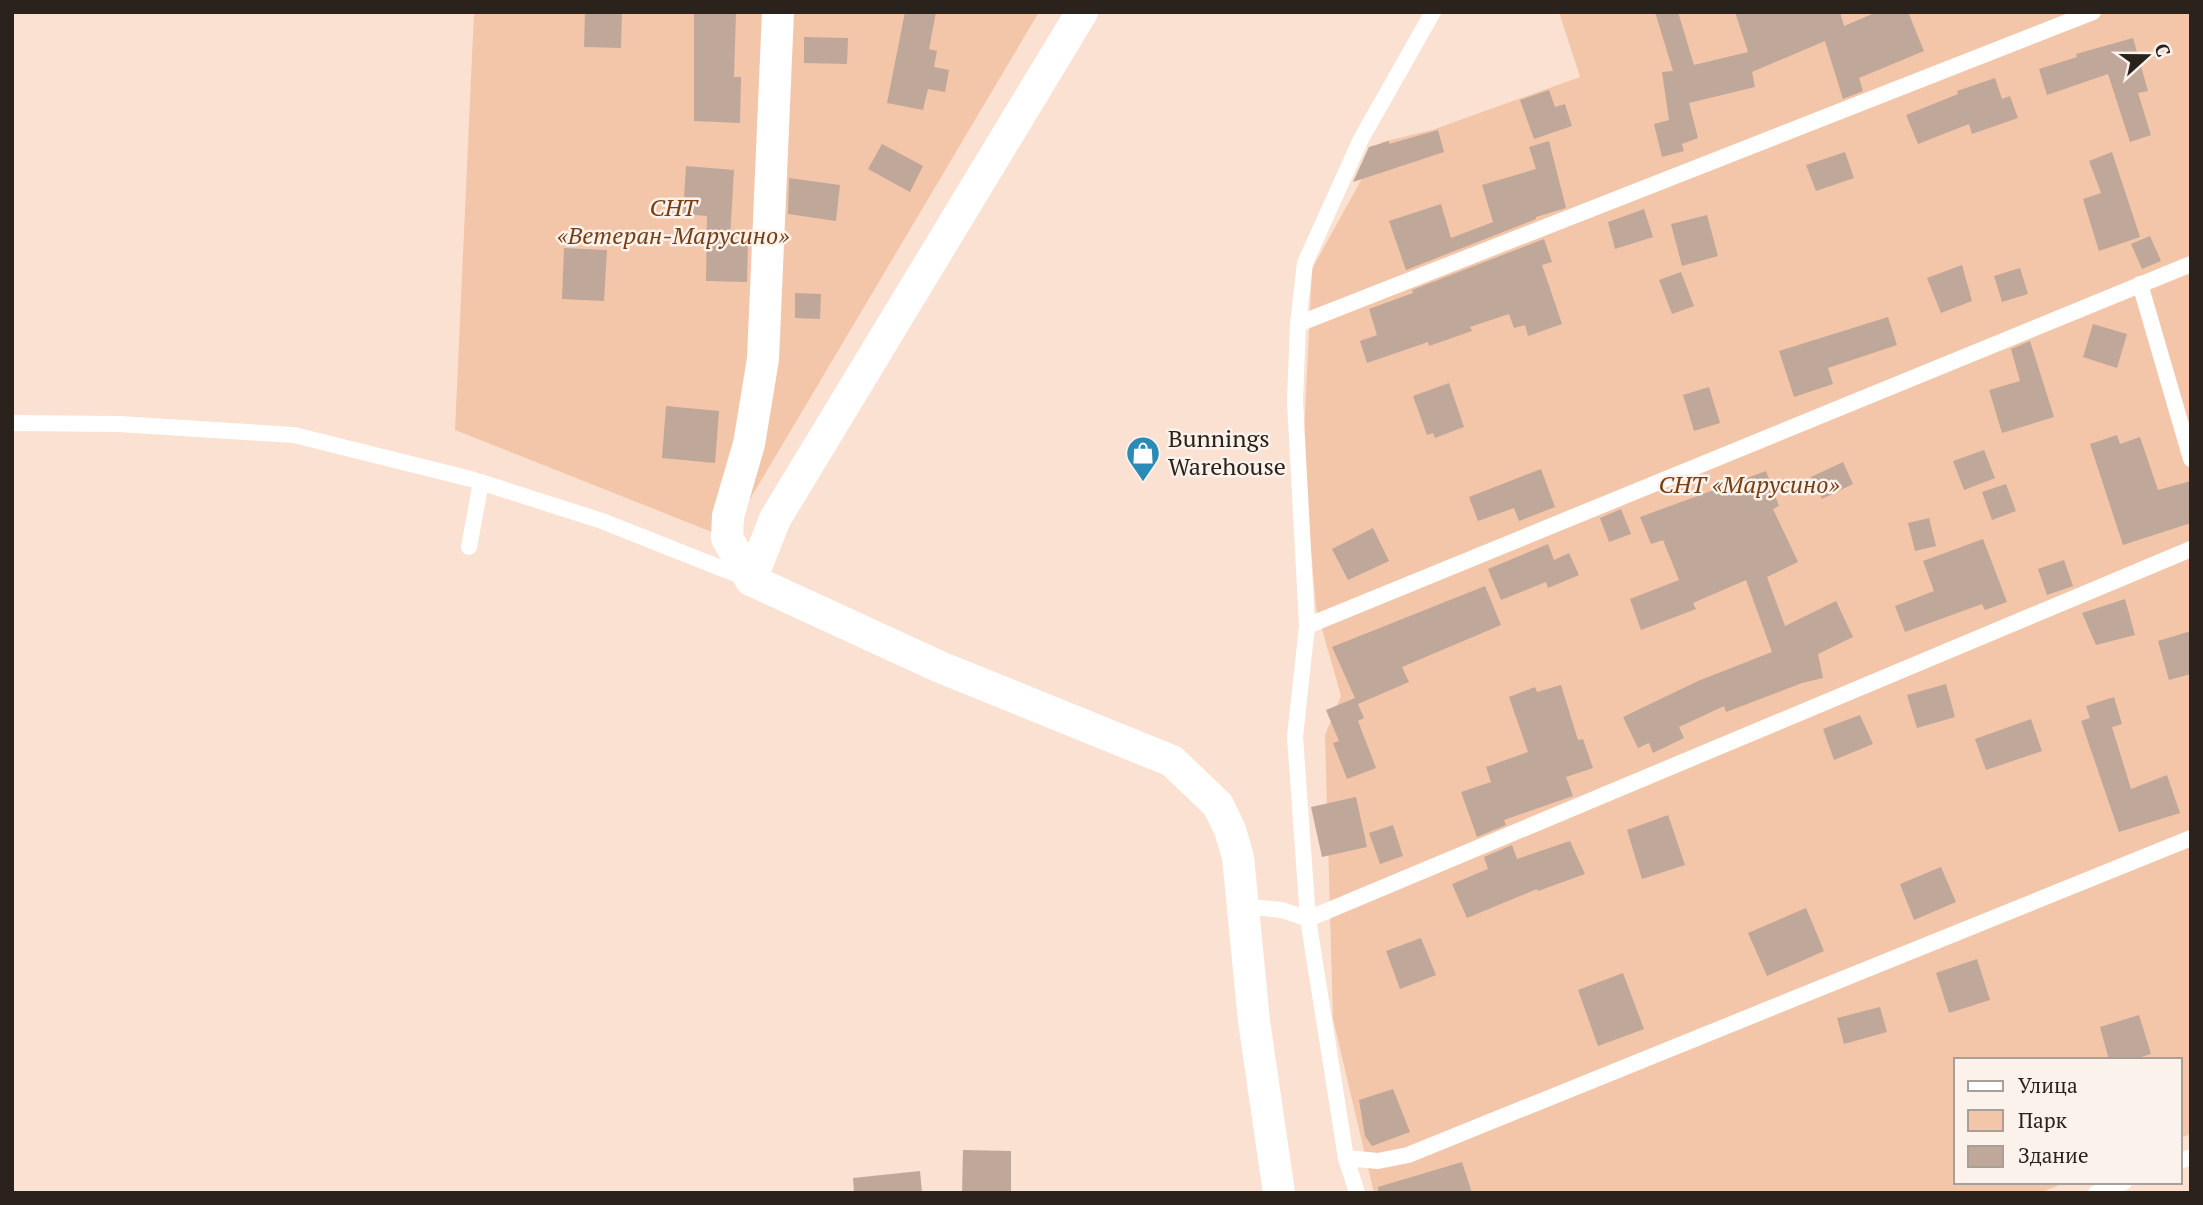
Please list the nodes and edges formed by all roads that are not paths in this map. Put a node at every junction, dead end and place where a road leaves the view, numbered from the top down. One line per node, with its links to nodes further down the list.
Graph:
1 (778, 12): 13 (street)
2 (1082, 12): 13 (street)
3 (1433, 12): 7 (lane)
4 (2092, 12): 7 (lane)
5 (2191, 264): 6 (lane)
6 (2140, 284): 9 (lane); 14 (lane)
7 (1298, 324): 14 (lane)
8 (12, 423): 10 (lane)
9 (2191, 459)
10 (481, 482): 11 (lane); 13 (lane)
11 (469, 547)
12 (2191, 549): 17 (lane)
13 (751, 580): 16 (street)
14 (1307, 626): 17 (lane)
15 (2191, 838): 18 (lane)
16 (1242, 906): 17 (lane); 20 (street)
17 (1308, 919): 18 (lane)
18 (1346, 1158): 21 (lane)
19 (2119, 1184): 22 (lane)
20 (1279, 1193)
21 (1357, 1193)
22 (2096, 1193)

